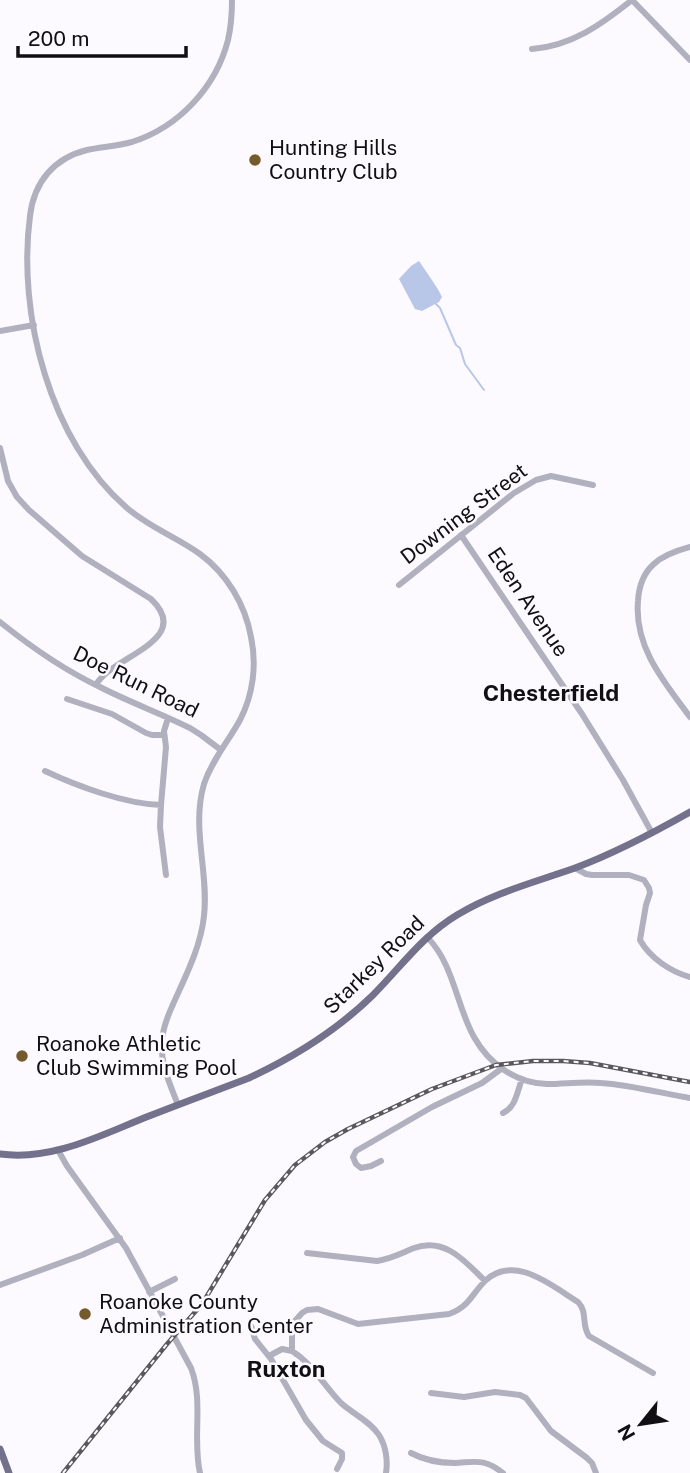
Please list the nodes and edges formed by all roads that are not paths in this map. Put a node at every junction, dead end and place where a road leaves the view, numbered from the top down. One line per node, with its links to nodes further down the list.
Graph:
1 (232, 0): 5 (street)
2 (632, 0): 3 (street); 4 (street)
3 (532, 48)
4 (690, 60)
5 (34, 325): 6 (street); 18 (street)
6 (0, 331)
7 (0, 448): 13 (street)
8 (593, 485): 9 (street, Downing Street)
9 (461, 535): 11 (street, Downing Street); 22 (street, Eden Avenue)
10 (690, 547): 16 (street)
11 (399, 584)
12 (0, 622): 13 (street, Doe Run Road)
13 (96, 685): 15 (street, Doe Run Road)
14 (67, 699): 17 (street)
15 (168, 718): 17 (street); 18 (street, Doe Run Road)
16 (690, 718)
17 (164, 735): 20 (street)
18 (221, 750): 30 (street)
19 (45, 771): 20 (street)
20 (161, 805): 24 (street)
21 (690, 812): 22 (main road, Starkey Road)
22 (652, 833): 23 (main road, Starkey Road)
23 (575, 867): 25 (main road, Starkey Road); 26 (street)
24 (166, 876)
25 (427, 937): 27 (street); 30 (main road, Starkey Road)
26 (690, 977)
27 (501, 1069): 28 (street); 34 (street)
28 (522, 1079): 29 (street); 31 (street)
29 (690, 1098)
30 (178, 1105): 32 (main road, Starkey Road)
31 (503, 1114)
32 (58, 1150): 33 (main road, Starkey Road); 35 (street)
33 (0, 1154)
34 (382, 1161)
35 (120, 1238): 39 (street); 40 (street)
36 (307, 1253): 38 (street)
37 (175, 1279): 40 (street)
38 (485, 1281): 42 (street); 44 (street)
39 (0, 1285)
40 (149, 1292): 51 (street)
41 (251, 1325): 43 (street)
42 (292, 1351): 43 (street); 52 (street)
43 (269, 1356): 49 (street)
44 (653, 1373)
45 (431, 1393): 55 (street)
46 (0, 1449): 50 (main road)
47 (411, 1453): 48 (street)
48 (460, 1462): 53 (street); 54 (street)
49 (337, 1469)
50 (9, 1473)
51 (200, 1473)
52 (386, 1473)
53 (460, 1473)
54 (503, 1473)
55 (596, 1473)

